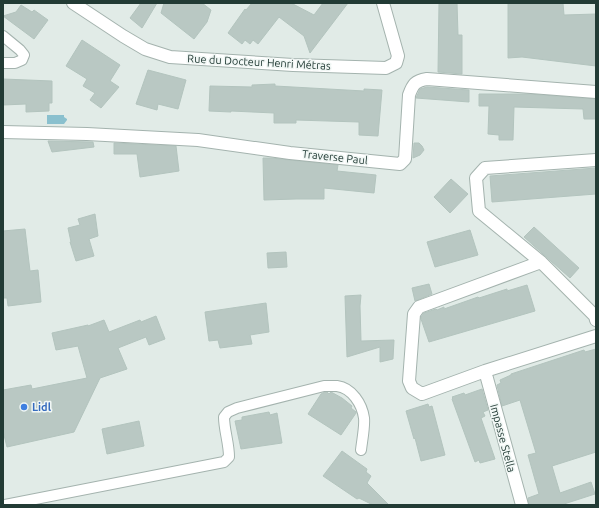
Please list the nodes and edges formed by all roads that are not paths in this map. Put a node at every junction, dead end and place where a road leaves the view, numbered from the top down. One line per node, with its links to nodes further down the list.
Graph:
1 (73, 3): 2 (street, Rue du Docteur Henri Métras)
2 (383, 3)
3 (3, 36): 4 (lane)
4 (3, 63)
5 (596, 92): 6 (street, Traverse Paul)
6 (3, 132)
7 (596, 160): 8 (street)
8 (541, 262): 9 (street); 11 (street)
9 (596, 320)
10 (596, 336): 11 (street)
11 (485, 371): 14 (street, Impasse Stella)
12 (361, 450): 13 (lane)
13 (5, 505)
14 (522, 505)

